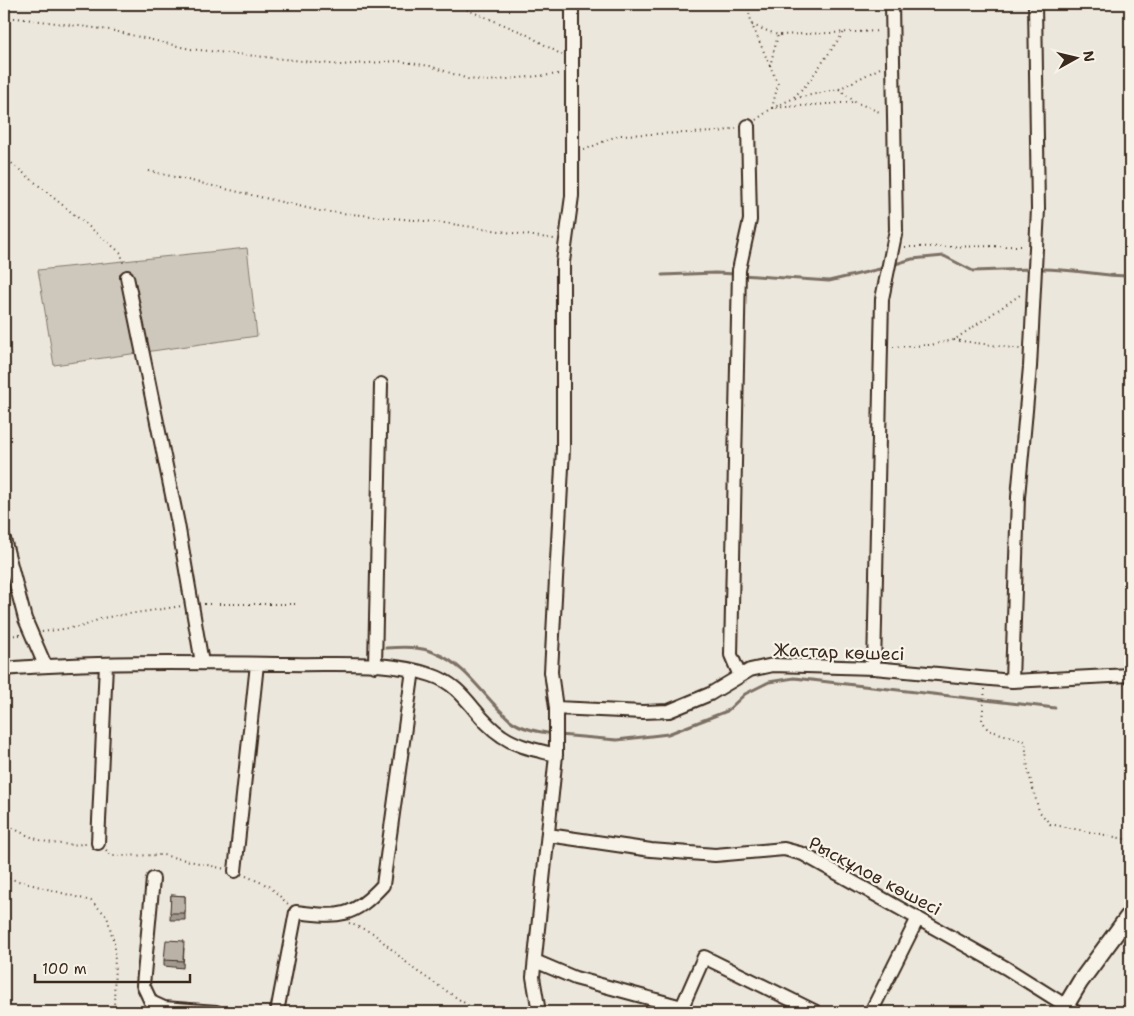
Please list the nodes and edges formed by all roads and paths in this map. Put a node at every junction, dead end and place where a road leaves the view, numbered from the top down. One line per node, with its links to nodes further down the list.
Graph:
1 (453, 4): 12 (path)
2 (572, 4): 12 (street)
3 (747, 4): 7 (path)
4 (892, 4): 8 (street)
5 (1035, 4): 24 (street)
6 (4, 18): 12 (path)
7 (752, 25): 10 (path); 13 (path)
8 (892, 30): 9 (path); 11 (street)
9 (844, 32): 10 (path); 15 (path)
10 (778, 34): 13 (path)
11 (893, 62): 14 (path); 18 (street)
12 (572, 67): 20 (street)
13 (770, 67): 17 (path)
14 (839, 88): 15 (path); 16 (path)
15 (792, 99): 17 (path)
16 (855, 102): 17 (path); 18 (path)
17 (772, 108): 19 (path)
18 (894, 118): 25 (street)
19 (748, 126): 20 (path); 46 (street)
20 (572, 156): 23 (street)
21 (4, 157): 26 (path)
22 (149, 171): 23 (path)
23 (566, 241): 49 (street)
24 (1036, 246): 25 (path); 27 (street)
25 (892, 247): 30 (street)
26 (127, 277): 33 (street)
27 (1034, 285): 28 (path); 29 (street)
28 (954, 340): 29 (path); 30 (path)
29 (1031, 350): 48 (street)
30 (881, 351): 43 (street)
31 (381, 384): 41 (street)
32 (4, 539): 35 (street)
33 (192, 604): 34 (path); 35 (path); 37 (street)
34 (296, 604)
35 (31, 634): 36 (path); 40 (street)
36 (4, 636)
37 (202, 663): 38 (street); 39 (street)
38 (106, 664): 40 (street); 54 (street)
39 (257, 664): 41 (street); 55 (street)
40 (45, 665): 42 (street)
41 (376, 666): 44 (street)
42 (4, 668)
43 (874, 668): 46 (street, Жастар көшесі); 47 (street, Жастар көшесі)
44 (413, 670): 50 (street); 60 (street)
45 (1130, 675): 48 (street, Жастар көшесі)
46 (740, 676): 49 (street, Жастар көшесі)
47 (986, 679): 48 (street, Жастар көшесі); 53 (path)
48 (1012, 681)
49 (556, 708): 50 (street)
50 (556, 755): 52 (street)
51 (4, 824): 54 (path)
52 (548, 835): 61 (street, Рыскұлов көшесі); 62 (street)
53 (1130, 840)
54 (98, 843): 55 (path)
55 (235, 871): 58 (path)
56 (4, 877): 64 (path)
57 (153, 879): 65 (street)
58 (296, 912): 60 (street); 66 (street)
59 (1130, 914): 63 (main road)
60 (333, 916): 67 (path)
61 (918, 918): 63 (street, Рыскұлов көшесі); 70 (street)
62 (535, 961): 68 (street); 69 (street)
63 (1068, 1010)
64 (114, 1012)
65 (216, 1012)
66 (277, 1012)
67 (478, 1012)
68 (539, 1012)
69 (816, 1012)
70 (871, 1012)

